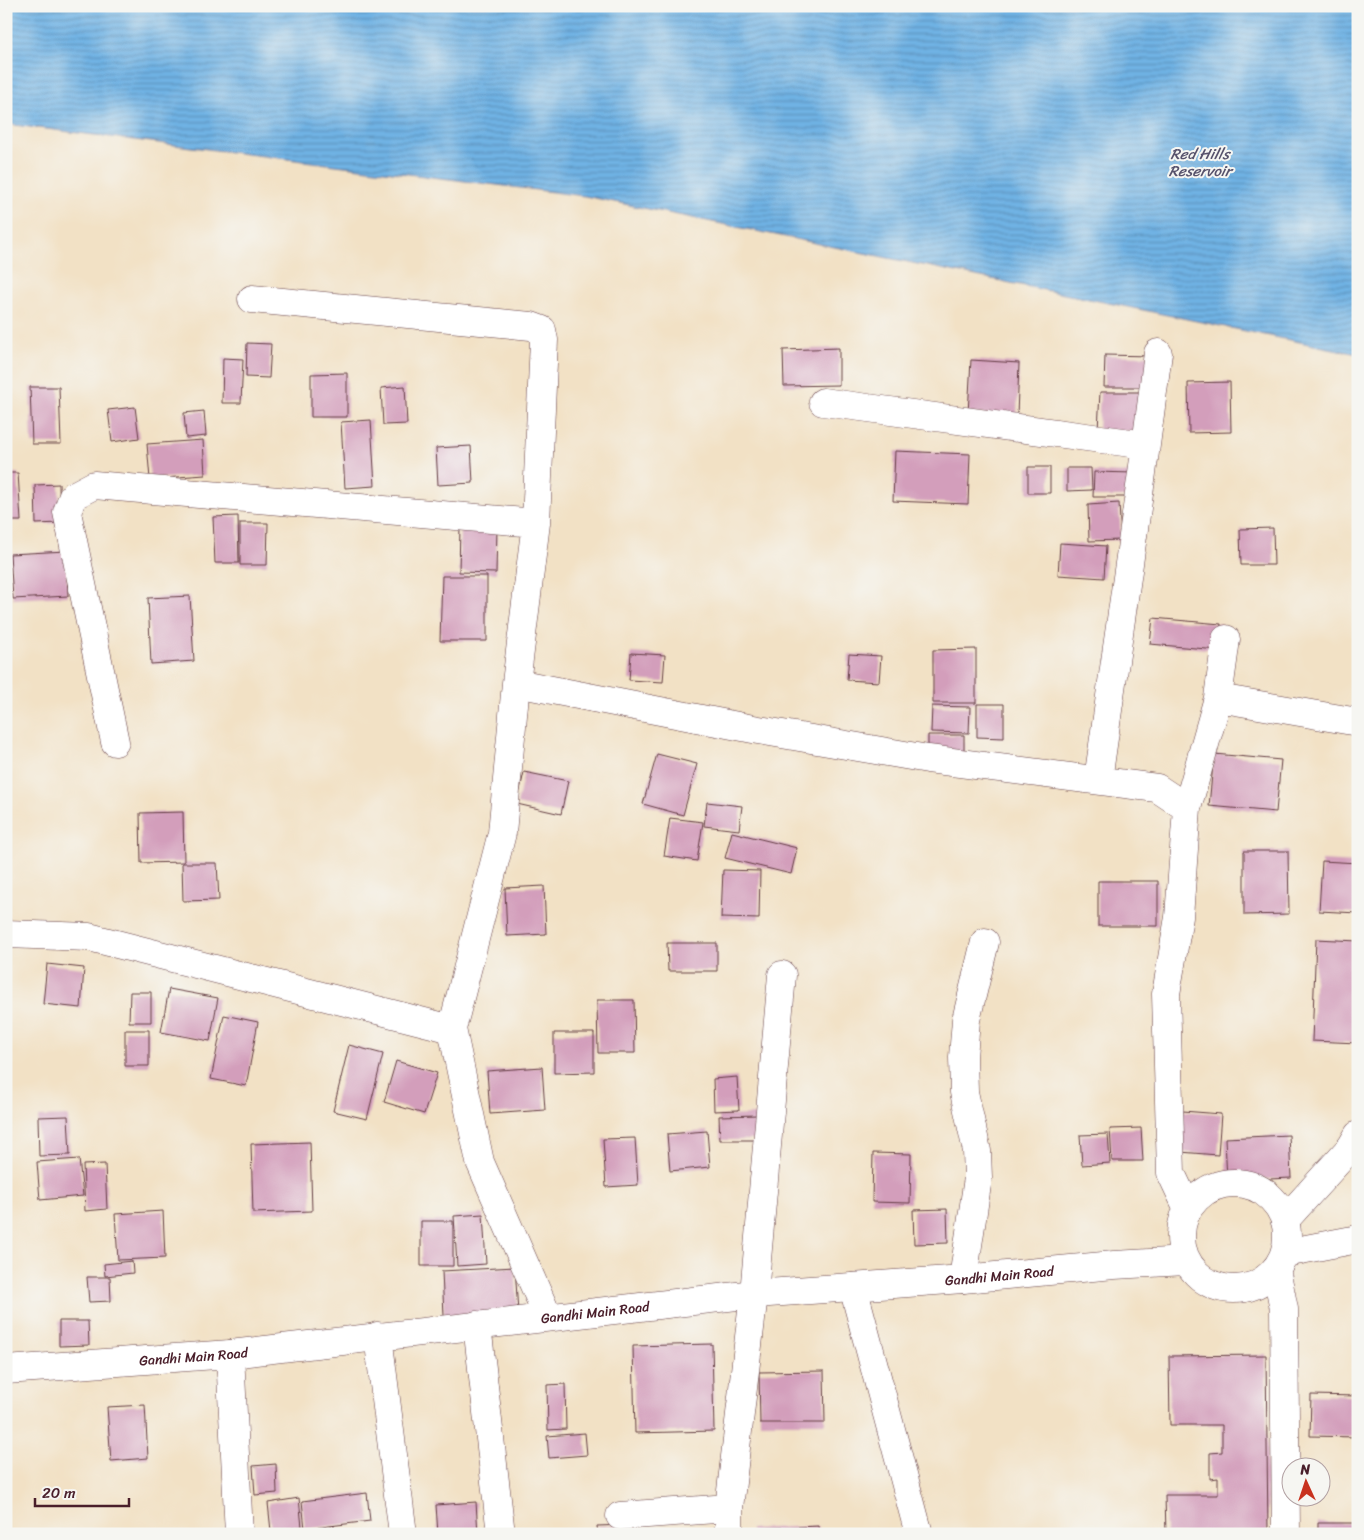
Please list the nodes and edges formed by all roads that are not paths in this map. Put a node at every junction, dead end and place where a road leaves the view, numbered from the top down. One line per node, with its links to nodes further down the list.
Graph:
1 (252, 299): 5 (street)
2 (1158, 353): 4 (street)
3 (823, 402): 4 (street)
4 (1146, 444): 11 (street)
5 (536, 523): 7 (street); 10 (street)
6 (1226, 639): 8 (street)
7 (516, 683): 11 (street); 16 (street)
8 (1218, 698): 9 (street); 12 (street)
9 (1358, 722)
10 (114, 742)
11 (1098, 780): 12 (street)
12 (1186, 808): 18 (street)
13 (6, 934): 16 (street)
14 (985, 942): 23 (street)
15 (782, 974): 25 (street)
16 (452, 1029): 26 (street)
17 (1358, 1136): 19 (street)
18 (1188, 1209): 19 (street); 21 (street)
19 (1285, 1220): 22 (street)
20 (1358, 1239): 22 (street)
21 (1186, 1261): 22 (street); 23 (street, Gandhi Main Road)
22 (1280, 1261): 37 (street)
23 (963, 1279): 24 (street, Gandhi Main Road)
24 (852, 1287): 25 (street, Gandhi Main Road); 36 (street)
25 (754, 1294): 26 (street, Gandhi Main Road); 32 (street)
26 (548, 1317): 27 (street, Gandhi Main Road)
27 (477, 1325): 28 (street, Gandhi Main Road); 35 (street)
28 (378, 1336): 29 (street, Gandhi Main Road); 34 (street)
29 (230, 1354): 30 (street, Gandhi Main Road); 33 (street)
30 (6, 1370)
31 (620, 1516): 32 (street)
32 (729, 1521)
33 (239, 1534)
34 (403, 1534)
35 (500, 1534)
36 (919, 1534)
37 (1286, 1534)

